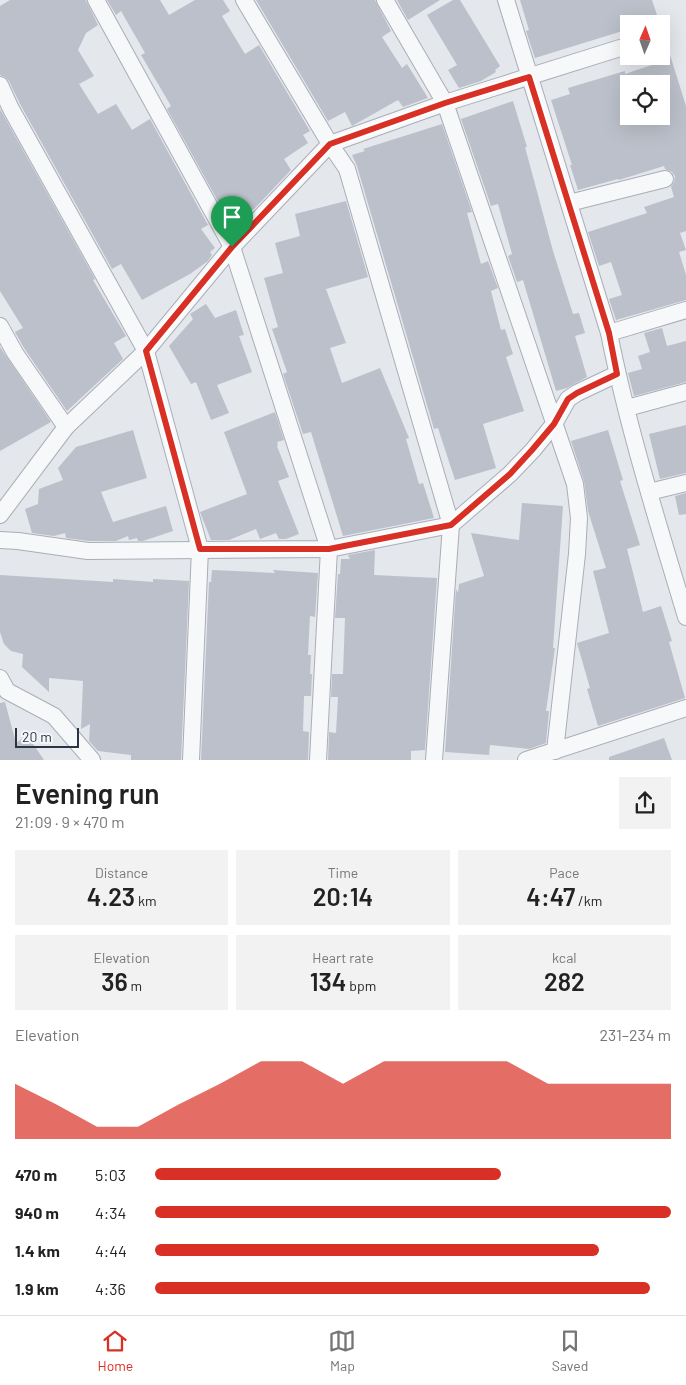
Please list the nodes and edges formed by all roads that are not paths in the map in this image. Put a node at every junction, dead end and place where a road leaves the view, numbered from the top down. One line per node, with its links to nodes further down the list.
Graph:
1 (96, 0): 12 (street)
2 (244, 0): 9 (street)
3 (384, 0): 8 (street)
4 (506, 0): 6 (street)
5 (620, 48): 6 (street)
6 (529, 77): 8 (street); 11 (street)
7 (0, 85): 16 (street)
8 (445, 103): 9 (street); 20 (street)
9 (330, 144): 12 (street); 25 (street)
10 (665, 179): 11 (street)
11 (569, 203): 15 (street)
12 (232, 247): 16 (street); 28 (street)
13 (686, 310): 15 (street)
14 (0, 326): 21 (street)
15 (609, 333): 17 (street)
16 (146, 351): 21 (street); 27 (street)
17 (617, 374): 19 (street); 20 (street)
18 (686, 392): 19 (street)
19 (627, 408): 23 (street)
20 (554, 424): 25 (street); 32 (street)
21 (66, 427): 24 (street)
22 (686, 483): 23 (street)
23 (649, 492): 29 (street)
24 (0, 515)
25 (451, 525): 28 (street); 36 (street)
26 (0, 540): 27 (street)
27 (200, 549): 28 (street); 34 (street)
28 (329, 549): 35 (street)
29 (686, 617)
30 (0, 678): 33 (street)
31 (686, 708): 32 (street)
32 (555, 751): 37 (street)
33 (92, 760)
34 (191, 760)
35 (318, 760)
36 (434, 760)
37 (526, 760)

